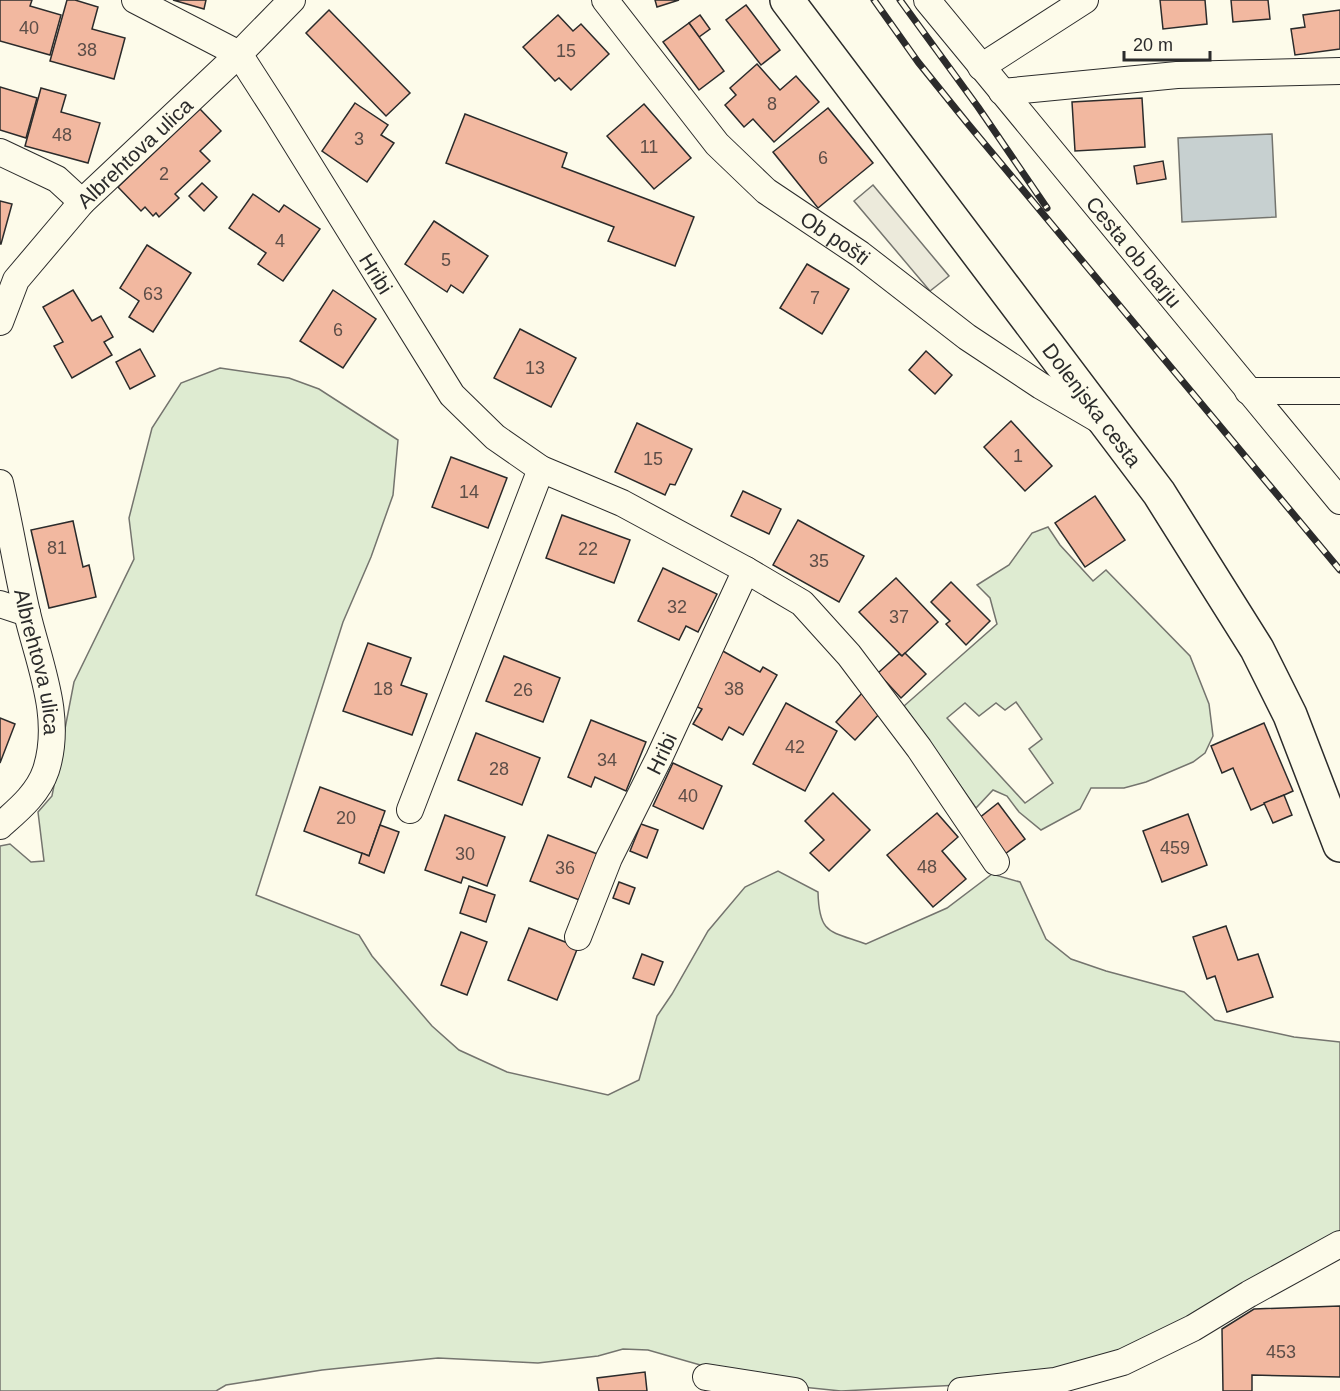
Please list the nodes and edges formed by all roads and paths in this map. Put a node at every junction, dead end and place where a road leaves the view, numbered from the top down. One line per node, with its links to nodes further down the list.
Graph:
1 (135, 0): 7 (street)
2 (292, 0): 7 (street, Albrehtova ulica)
3 (605, 0): 16 (street, Ob pošti)
4 (787, 0): 16 (main road, Dolenjska cesta)
5 (927, 0): 8 (street, Cesta ob barju)
6 (1085, 0): 8 (street)
7 (238, 54): 12 (street, Albrehtova ulica); 17 (street, Hribi)
8 (981, 67): 10 (street, Cesta ob barju)
9 (1340, 71): 10 (street)
10 (1002, 92): 14 (street, Cesta ob barju)
11 (0, 152): 12 (street)
12 (82, 202): 13 (street, Albrehtova ulica)
13 (0, 322)
14 (1248, 391): 15 (street); 19 (street, Cesta ob barju)
15 (1340, 391)
16 (1111, 427): 25 (main road, Dolenjska cesta)
17 (541, 469): 20 (street, Hribi); 23 (street)
18 (0, 483): 22 (street, Albrehtova ulica)
19 (1340, 501)
20 (746, 570): 26 (street, Hribi); 27 (street, Hribi)
21 (0, 604): 22 (street)
22 (27, 613): 24 (street, Albrehtova ulica)
23 (410, 810)
24 (0, 826)
25 (1340, 845)
26 (996, 862)
27 (578, 937)
28 (1340, 1244): 30 (street)
29 (706, 1377): 31 (street)
30 (1013, 1388): 32 (street)
31 (795, 1391)
32 (961, 1391)

